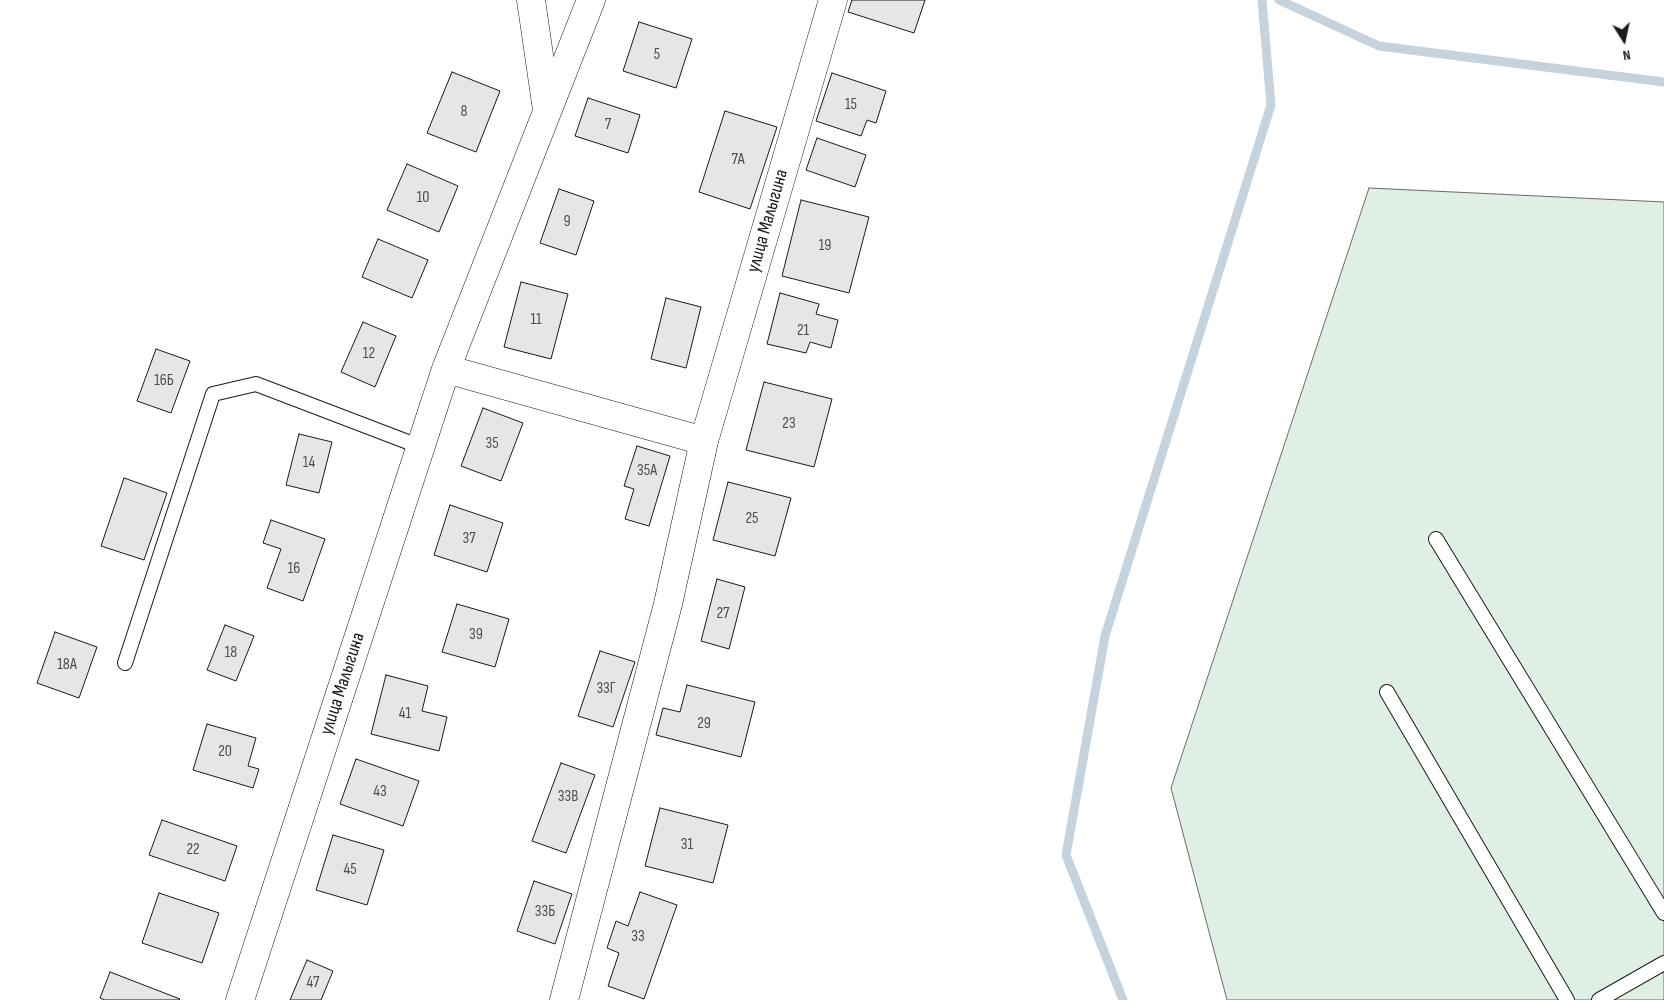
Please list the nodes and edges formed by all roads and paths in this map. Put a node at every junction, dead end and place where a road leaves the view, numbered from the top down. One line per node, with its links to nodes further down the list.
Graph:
1 (531, 0): 4 (street)
2 (592, 0): 4 (street, улица Малыгина)
3 (833, 0): 6 (street, улица Малыгина)
4 (548, 112): 5 (street, улица Малыгина)
5 (446, 369): 6 (street); 7 (street, улица Малыгина)
6 (704, 441): 14 (street, улица Малыгина)
7 (420, 447): 9 (lane); 13 (street, улица Малыгина)
8 (1436, 539): 11 (lane)
9 (125, 663)
10 (1388, 692): 15 (lane)
11 (1664, 913)
12 (1664, 963): 16 (lane)
13 (240, 1000)
14 (564, 1000)
15 (1567, 1000)
16 (1599, 1000)

